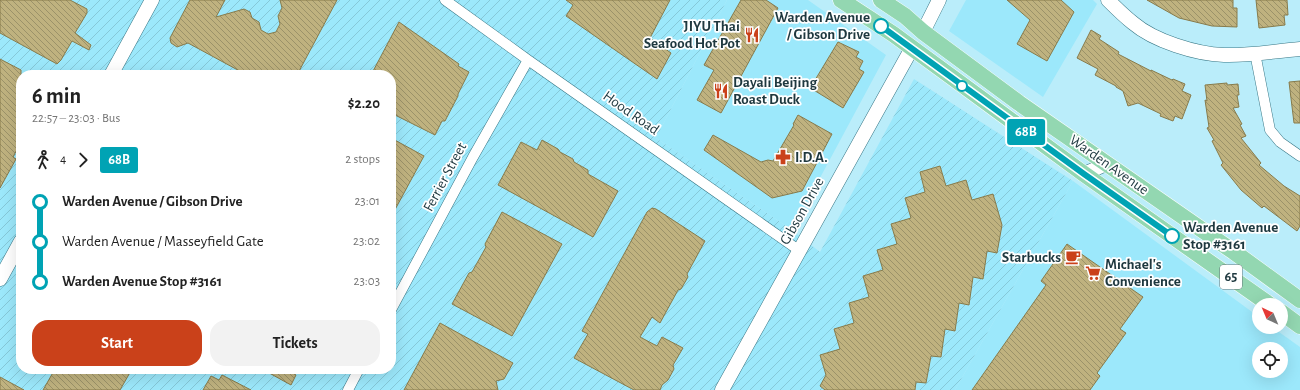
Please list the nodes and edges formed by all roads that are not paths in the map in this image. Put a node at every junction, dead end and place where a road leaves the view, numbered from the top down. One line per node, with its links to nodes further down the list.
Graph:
1 (152, 0): 12 (main road)
2 (445, 0): 11 (street, Hood Road)
3 (841, 0): 8 (main road, Warden Avenue / 65)
4 (881, 0): 7 (main road, Warden Avenue / 65)
5 (939, 0): 7 (main road)
6 (1108, 0): 10 (main road)
7 (923, 32): 8 (street); 14 (main road, Warden Avenue / 65)
8 (912, 48): 15 (main road, Warden Avenue / 65); 17 (main road, Gibson Drive)
9 (1300, 49): 10 (main road)
10 (1256, 54): 13 (street)
11 (528, 60): 17 (street, Hood Road); 21 (street, Ferrier Street)
12 (114, 70)
13 (1300, 156)
14 (1106, 164): 15 (main road); 20 (main road, Warden Avenue / 65)
15 (1084, 174): 19 (main road, Warden Avenue / 65)
16 (16, 250): 18 (main road)
17 (800, 251): 26 (main road, Gibson Drive)
18 (0, 279)
19 (1260, 298)
20 (1300, 300)
21 (396, 301)
22 (1288, 317): 23 (main road)
23 (1300, 326)
24 (356, 374): 25 (street)
25 (348, 390)
26 (722, 390)

